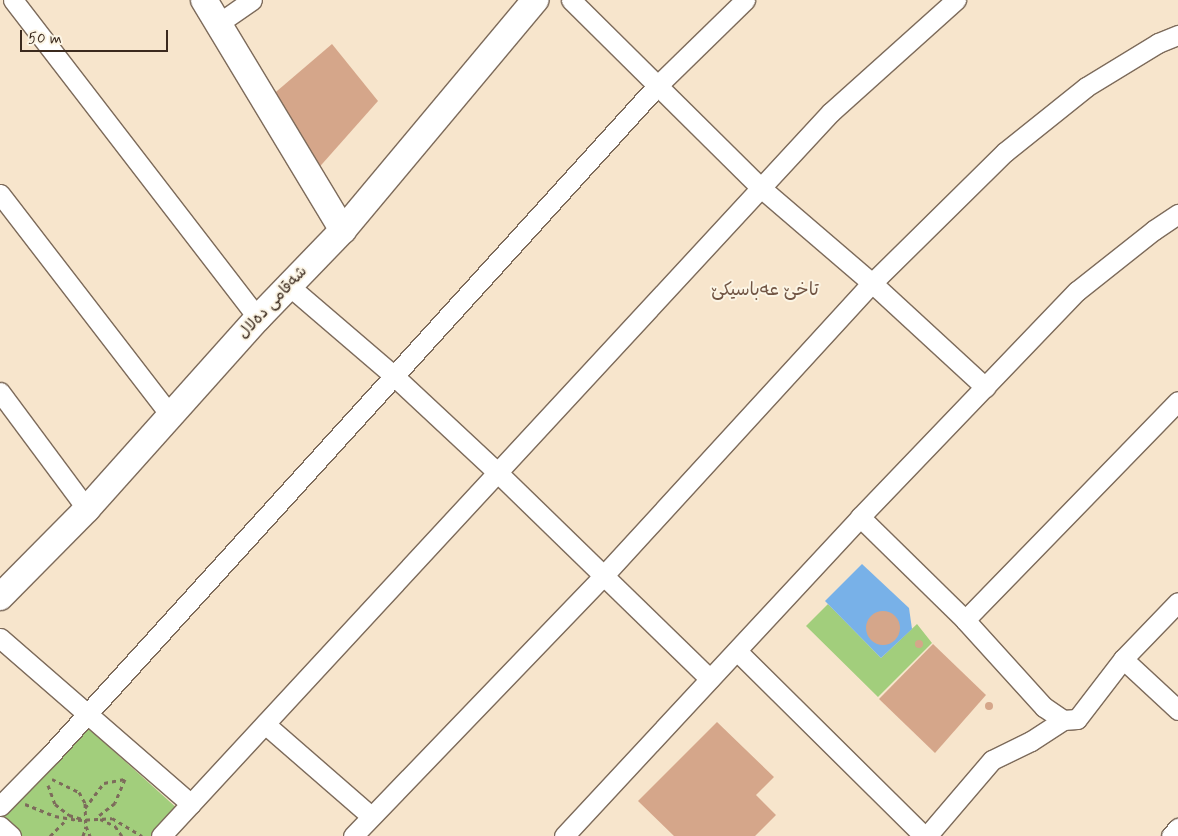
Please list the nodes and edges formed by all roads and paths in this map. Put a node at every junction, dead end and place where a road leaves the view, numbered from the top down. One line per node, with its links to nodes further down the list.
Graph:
1 (13, 0): 17 (street)
2 (204, 0): 8 (main road)
3 (252, 0): 8 (street)
4 (535, 0): 14 (main road, شەقامی دەلال)
5 (571, 0): 10 (street)
6 (745, 0): 10 (street)
7 (956, 0): 11 (street)
8 (219, 23): 14 (main road)
9 (1178, 35): 15 (street)
10 (657, 86): 11 (street); 18 (street)
11 (761, 188): 15 (street); 23 (street)
12 (0, 194): 22 (street)
13 (1178, 214): 19 (street)
14 (343, 230): 16 (main road, شەقامی دەلال)
15 (872, 283): 19 (street); 26 (street)
16 (288, 286): 17 (main road, شەقامی دەلال); 18 (street)
17 (258, 318): 22 (main road, شەقامی دەلال)
18 (394, 376): 23 (street); 35 (street)
19 (985, 387): 25 (street)
20 (0, 392): 24 (street)
21 (1178, 402): 29 (street)
22 (171, 416): 24 (main road, شەقامی دەلال)
23 (496, 471): 26 (street); 37 (street)
24 (87, 510): 27 (main road, شەقامی دەلال)
25 (860, 517): 29 (street); 31 (street)
26 (606, 574): 33 (street); 41 (street)
27 (0, 597)
28 (1178, 602): 32 (street)
29 (965, 620): 36 (street)
30 (0, 638): 35 (street)
31 (736, 651): 33 (street); 57 (street)
32 (1123, 659): 34 (street); 36 (street)
33 (710, 679): 48 (street)
34 (1178, 710)
35 (88, 713): 38 (street); 39 (street)
36 (1064, 720): 57 (street)
37 (265, 724): 39 (street); 41 (street)
38 (5, 801): 43 (path)
39 (191, 804): 55 (street)
40 (85, 809): 42 (path); 44 (path); 44 (path)
41 (371, 816): 56 (street)
42 (97, 818): 44 (path); 53 (path); 54 (path)
43 (67, 819): 44 (path); 50 (path)
44 (86, 820): 46 (path)
45 (0, 826): 49 (street)
46 (86, 826): 51 (path); 52 (path)
47 (1178, 828): 58 (street)
48 (574, 832)
49 (11, 836)
50 (50, 836)
51 (83, 836)
52 (90, 836)
53 (122, 836)
54 (142, 836)
55 (161, 836)
56 (353, 836)
57 (926, 836)
58 (1171, 836)

